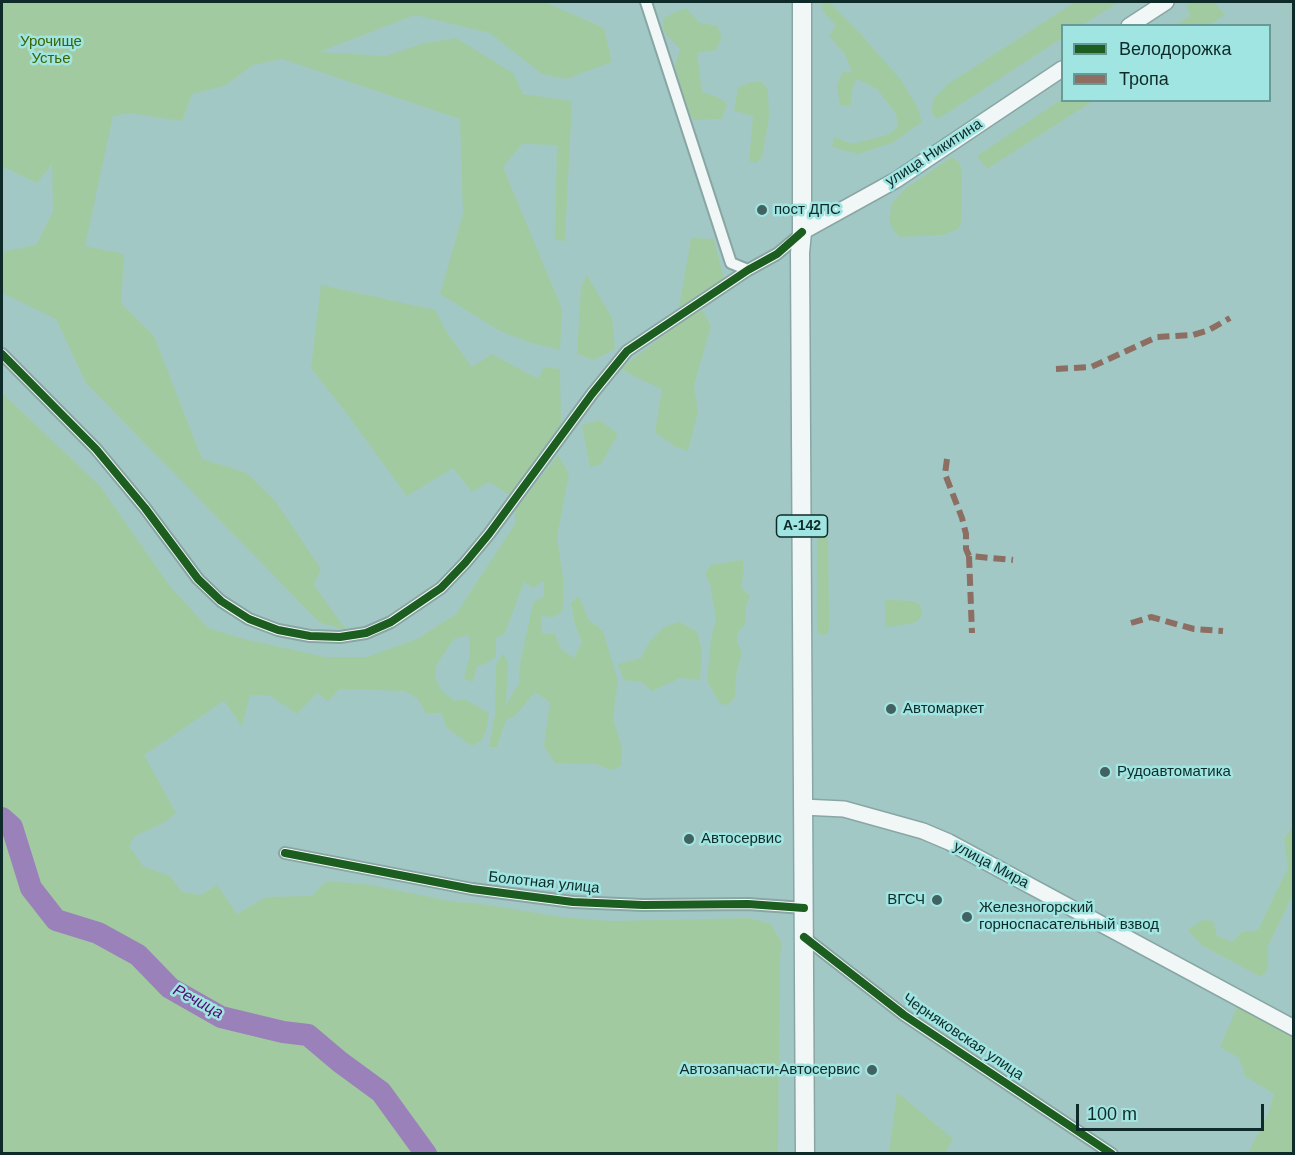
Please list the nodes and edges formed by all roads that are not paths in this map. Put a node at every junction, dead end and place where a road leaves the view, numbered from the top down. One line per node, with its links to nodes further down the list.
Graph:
1 (646, 2): 7 (street)
2 (802, 2): 6 (highway, А-142)
3 (1166, 2): 4 (main road)
4 (1132, 24)
5 (1061, 70): 6 (main road, улица Никитина)
6 (802, 232): 7 (street); 9 (highway, А-142)
7 (748, 270): 8 (street)
8 (2, 354)
9 (803, 807): 11 (highway, А-142); 13 (main road, улица Мира)
10 (285, 853): 11 (street, Болотная улица)
11 (804, 908): 12 (highway, А-142)
12 (804, 937): 14 (highway, А-142); 15 (street, Черняковская улица)
13 (1293, 1028)
14 (805, 1154)
15 (1112, 1154)

